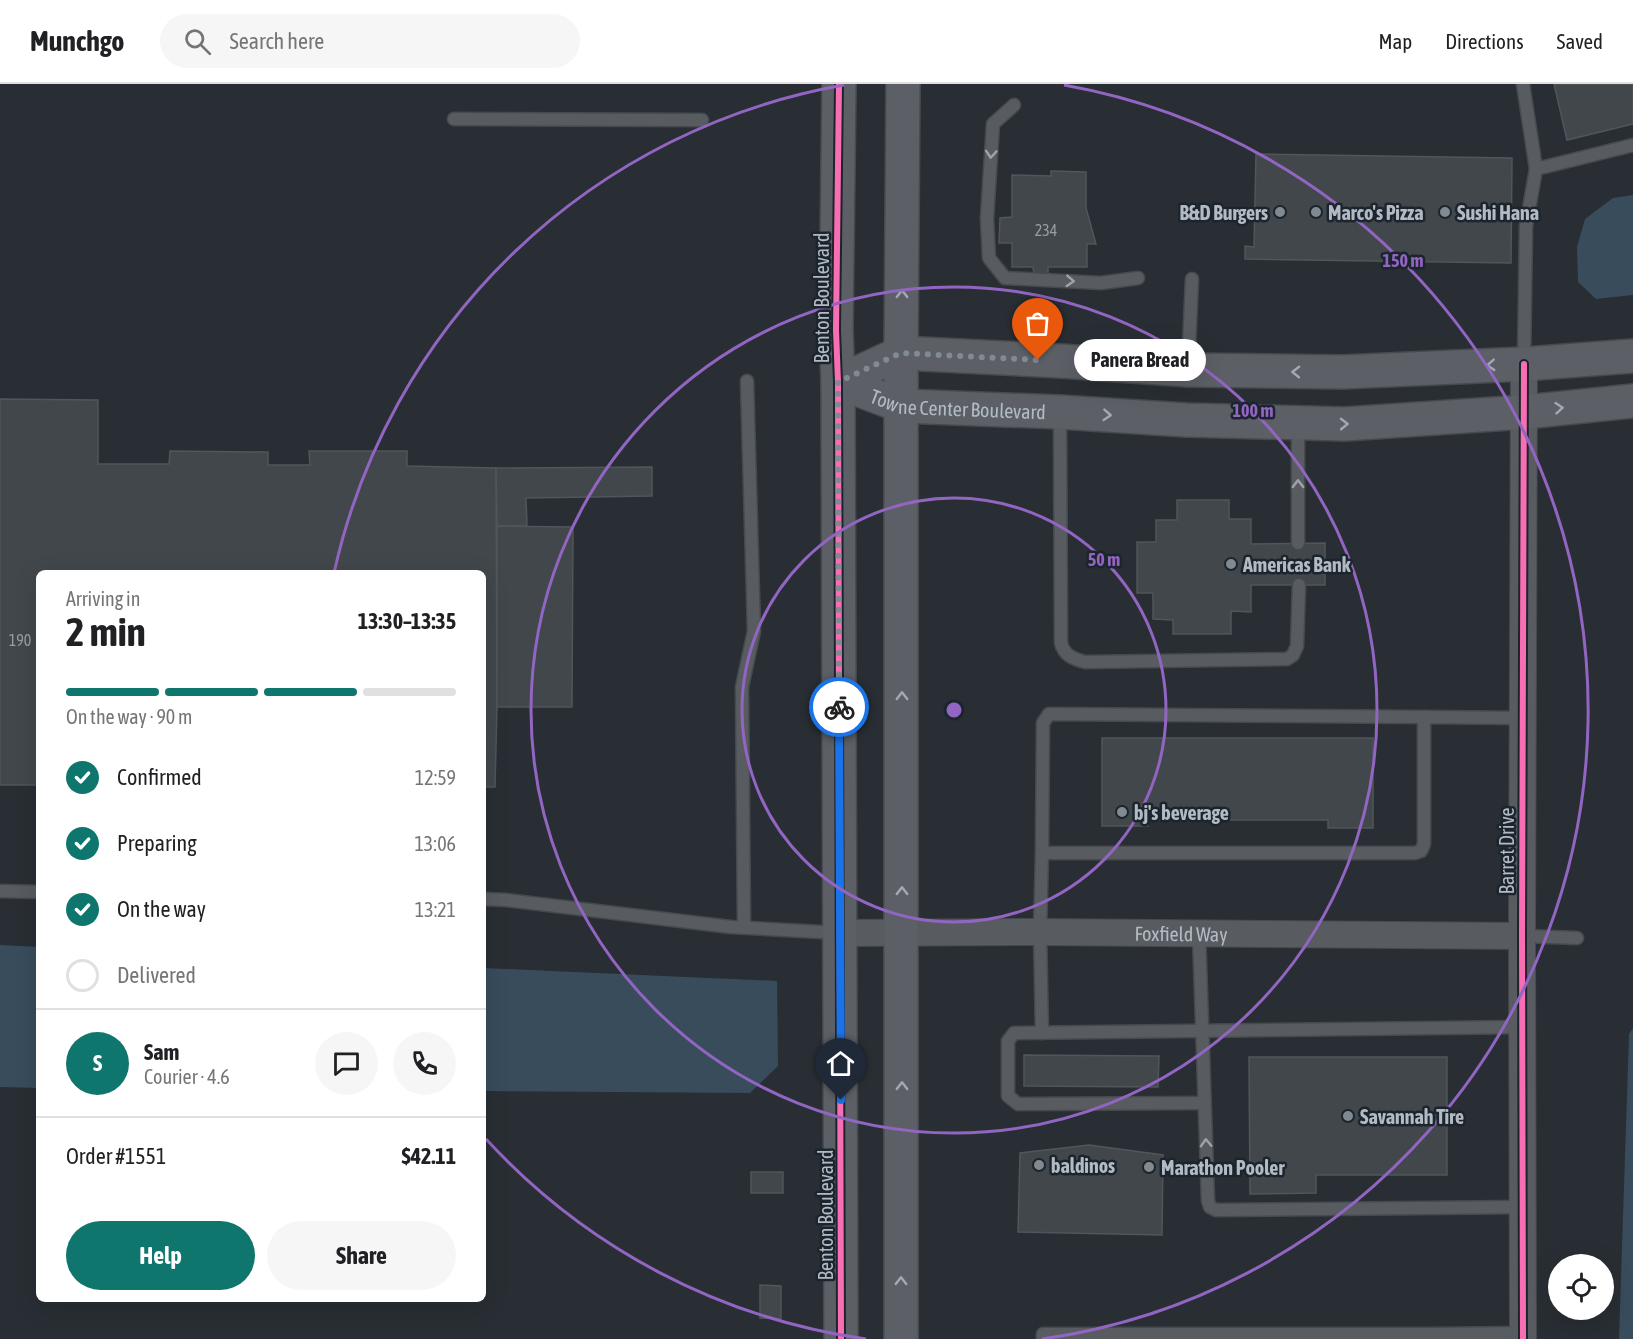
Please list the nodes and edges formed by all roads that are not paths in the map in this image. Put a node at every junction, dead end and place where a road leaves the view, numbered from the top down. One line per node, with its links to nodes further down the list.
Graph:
1 (839, 84): 19 (street, Benton Boulevard)
2 (903, 84): 8 (street)
3 (925, 84): 8 (street)
4 (1523, 84): 10 (lane)
5 (1014, 105): 11 (lane, one-way to 11)
6 (454, 119): 7 (lane)
7 (702, 120)
8 (903, 132): 13 (street, one-way to 8)
9 (1633, 145): 10 (lane)
10 (1536, 169): 16 (lane)
11 (1138, 278)
12 (1192, 279): 17 (lane)
13 (901, 353): 15 (street, Towne Center Boulevard); 19 (street, Towne Center Boulevard); 21 (street)
14 (1633, 356): 16 (street, Towne Center Boulevard)
15 (1061, 361): 17 (street, Towne Center Boulevard); 23 (street)
16 (1524, 364): 17 (street, Towne Center Boulevard, one-way to 17); 22 (street, Barret Drive)
17 (1188, 370): 24 (street)
18 (747, 381): 34 (lane)
19 (838, 382): 21 (street, Towne Center Boulevard); 37 (street, Benton Boulevard)
20 (1633, 401): 22 (street, Towne Center Boulevard, one-way to 20)
21 (902, 405): 23 (street, Towne Center Boulevard); 35 (street, one-way to 21)
22 (1524, 411): 25 (street, Towne Center Boulevard, one-way to 22); 29 (street, Barret Drive)
23 (1060, 412): 24 (street, Towne Center Boulevard, one-way to 24); 27 (lane)
24 (1186, 420): 25 (street, Towne Center Boulevard)
25 (1298, 423): 26 (lane, one-way to 25)
26 (1298, 543)
27 (1299, 585)
28 (1424, 717): 29 (lane); 30 (lane); 30 (lane)
29 (1523, 718): 39 (street, Barret Drive)
30 (1042, 853): 36 (lane)
31 (0, 891): 32 (lane)
32 (36, 892)
33 (486, 900): 34 (lane)
34 (744, 927): 37 (lane)
35 (902, 932): 36 (street, Foxfield Way); 37 (street, Foxfield Way); 50 (street, one-way to 35)
36 (1040, 932): 38 (street, Foxfield Way); 43 (lane)
37 (840, 933): 49 (street, Benton Boulevard)
38 (1199, 934): 39 (street, Foxfield Way); 42 (lane)
39 (1521, 936): 40 (lane); 41 (street, Barret Drive)
40 (1577, 938)
41 (1522, 1027): 42 (lane); 45 (street, Barret Drive)
42 (1202, 1032): 43 (lane); 44 (lane)
43 (1042, 1033): 44 (lane)
44 (1204, 1103): 45 (lane, one-way to 44)
45 (1523, 1207): 48 (street, Barret Drive)
46 (1106, 1336): 47 (lane); 51 (lane)
47 (1436, 1336): 48 (lane)
48 (1523, 1336)
49 (841, 1339)
50 (902, 1339)
51 (1042, 1339)

